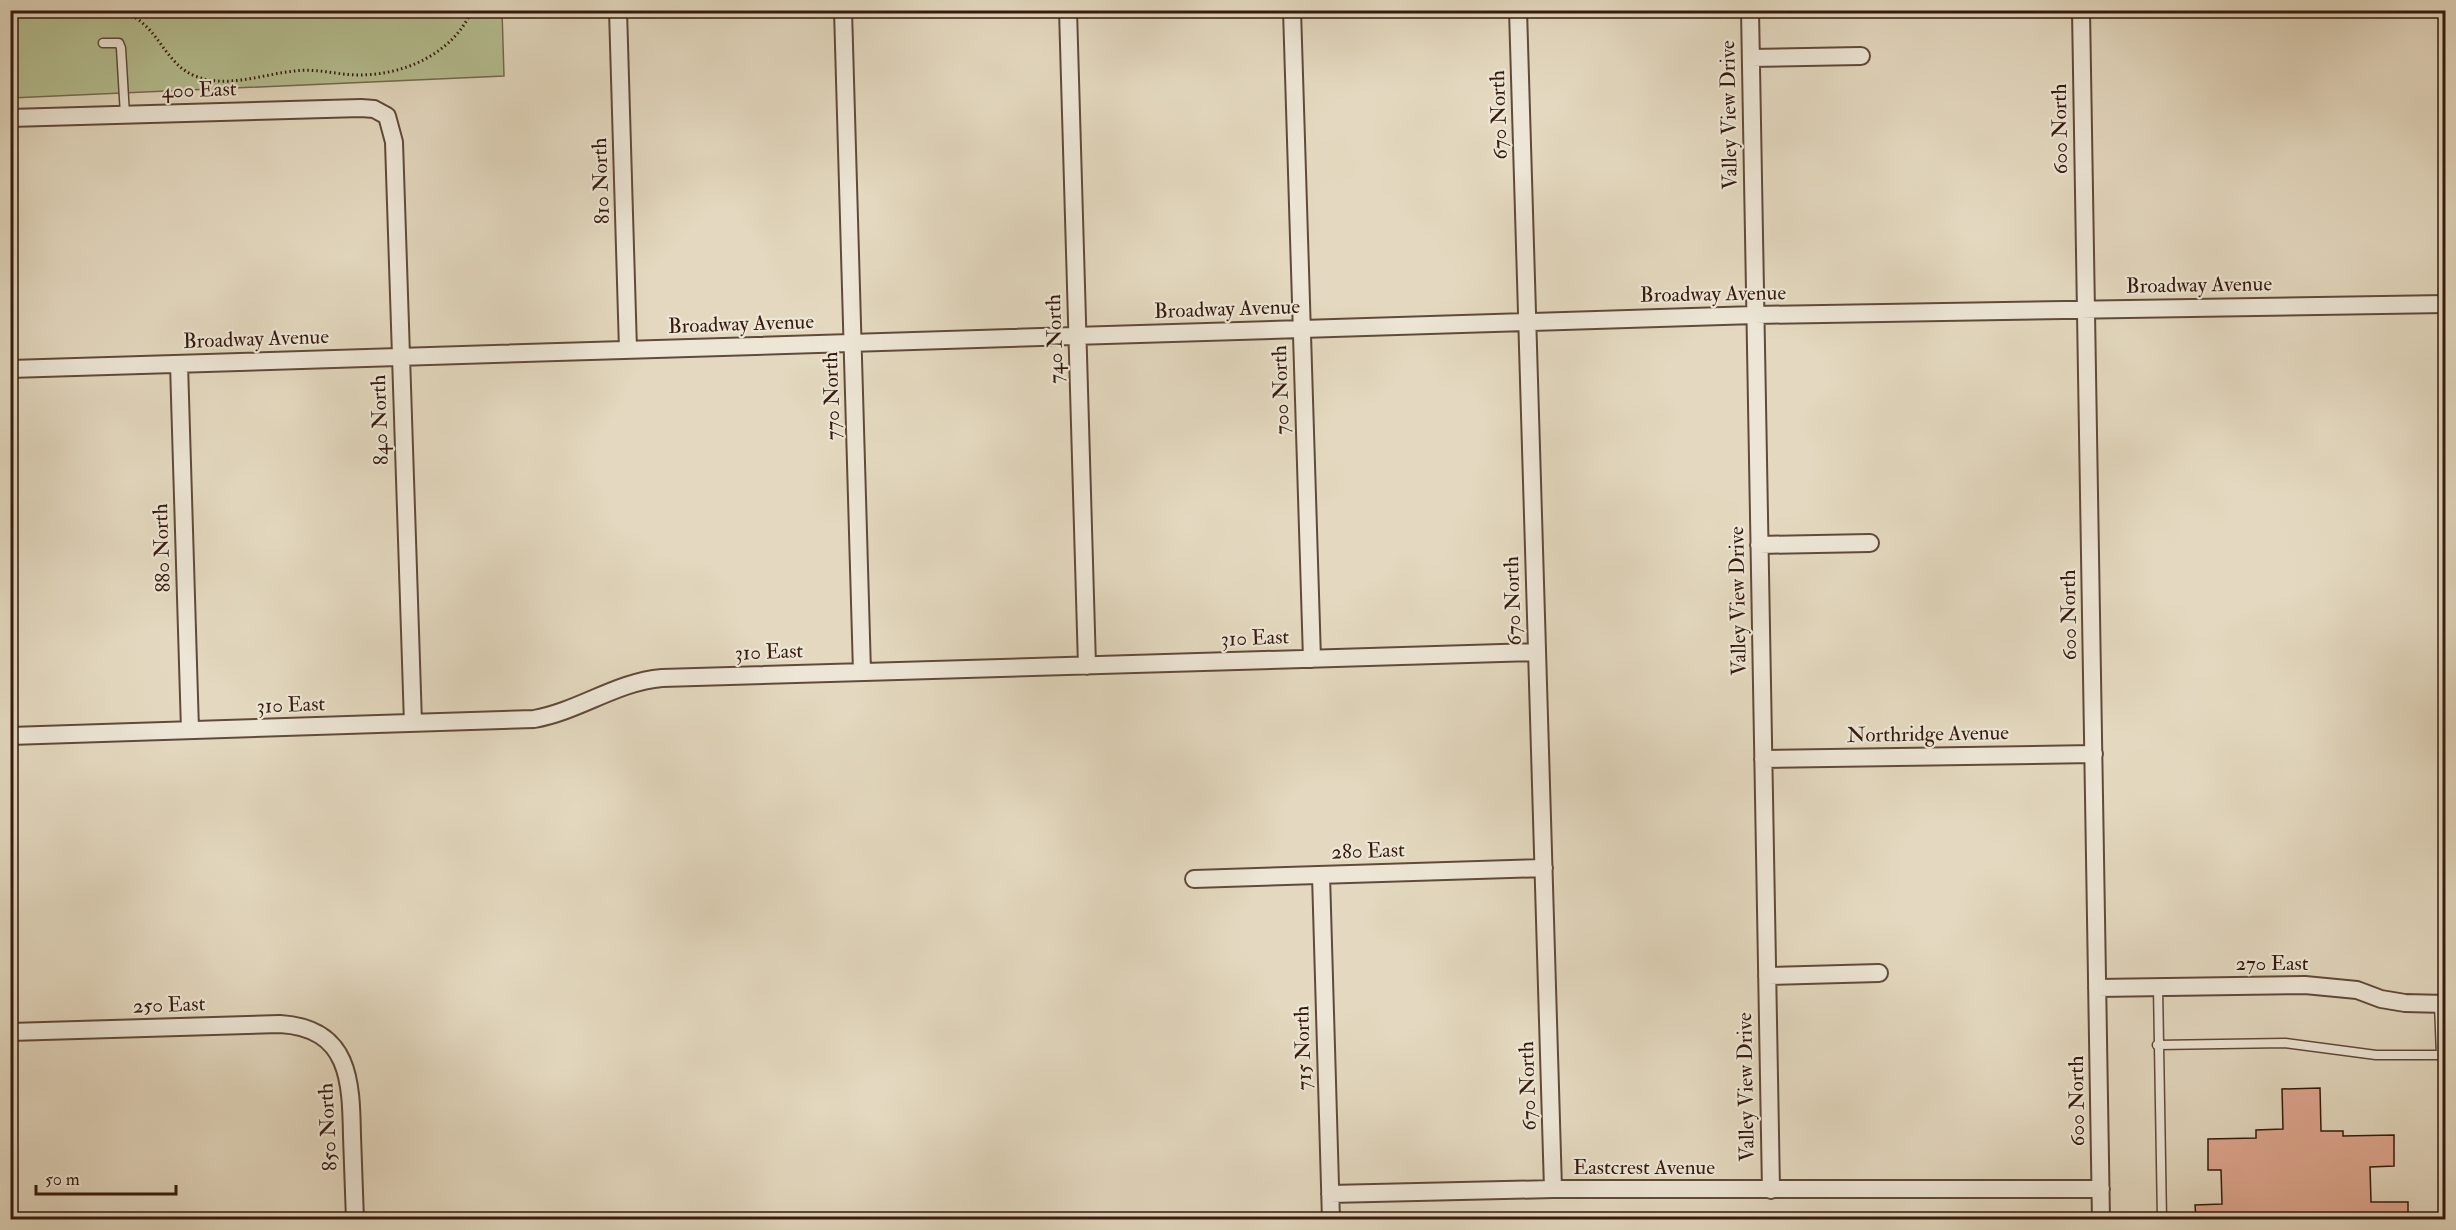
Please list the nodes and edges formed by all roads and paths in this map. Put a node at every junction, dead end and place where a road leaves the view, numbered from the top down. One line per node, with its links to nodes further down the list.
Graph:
1 (472, 10): 9 (path)
2 (618, 10): 23 (street, 810 North)
3 (843, 10): 22 (street, 770 North)
4 (1068, 10): 21 (street, 740 North)
5 (1292, 10): 20 (street, 700 North)
6 (1518, 10): 19 (street, 670 North)
7 (1750, 10): 12 (street, Valley View Drive)
8 (2080, 10): 17 (street, 600 North)
9 (10, 16)
10 (103, 43): 13 (lane)
11 (1861, 56): 12 (street)
12 (1750, 58): 18 (street, Valley View Drive)
13 (125, 115): 14 (street, 400 East); 15 (street, 400 East)
14 (387, 116): 24 (street, 840 North)
15 (10, 118)
16 (2445, 304): 17 (street, Broadway Avenue)
17 (2086, 310): 18 (street, Broadway Avenue); 36 (street, 600 North)
18 (1755, 315): 19 (street, Broadway Avenue); 28 (street, Valley View Drive)
19 (1527, 322): 20 (street, Broadway Avenue); 29 (street, 670 North)
20 (1302, 329): 21 (street, Broadway Avenue); 30 (street, 700 North)
21 (1077, 336): 22 (street, Broadway Avenue); 31 (street, 740 North)
22 (852, 343): 23 (street, Broadway Avenue); 32 (street, 770 North)
23 (628, 350): 24 (street, Broadway Avenue)
24 (401, 357): 25 (street, Broadway Avenue); 33 (street, 840 North)
25 (179, 364): 26 (street, Broadway Avenue); 34 (street, 880 North)
26 (10, 369)
27 (1869, 543): 28 (street)
28 (1759, 545): 37 (street, Valley View Drive)
29 (1537, 652): 30 (street, 310 East); 38 (street, 670 North)
30 (1312, 659): 31 (street, 310 East)
31 (1087, 666): 32 (street, 310 East)
32 (862, 672): 33 (street, 310 East)
33 (413, 723): 34 (street, 310 East)
34 (190, 730): 35 (street, 310 East)
35 (10, 736)
36 (2094, 754): 37 (street, Northridge Avenue); 44 (street, 600 North)
37 (1763, 759): 42 (street, Valley View Drive)
38 (1544, 868): 39 (street, 280 East); 49 (street, 670 North)
39 (1321, 875): 40 (street, 280 East); 52 (street, 715 North)
40 (1194, 879)
41 (1879, 973): 42 (street)
42 (1767, 976): 51 (street, Valley View Drive)
43 (2158, 987): 44 (street, 270 East); 45 (street, 270 East); 48 (lane)
44 (2097, 988): 50 (street, 600 North)
45 (2442, 1004): 48 (lane)
46 (10, 1032): 47 (street, 250 East)
47 (326, 1039): 53 (street, 850 North)
48 (2157, 1045): 56 (lane)
49 (1553, 1189): 51 (street, Eastcrest Avenue); 52 (street, Eastcrest Avenue)
50 (2101, 1189): 51 (street, Eastcrest Avenue); 55 (street, 600 North)
51 (1771, 1190)
52 (1330, 1194): 54 (street, 715 North)
53 (355, 1220)
54 (1331, 1220)
55 (2101, 1220)
56 (2162, 1220)

